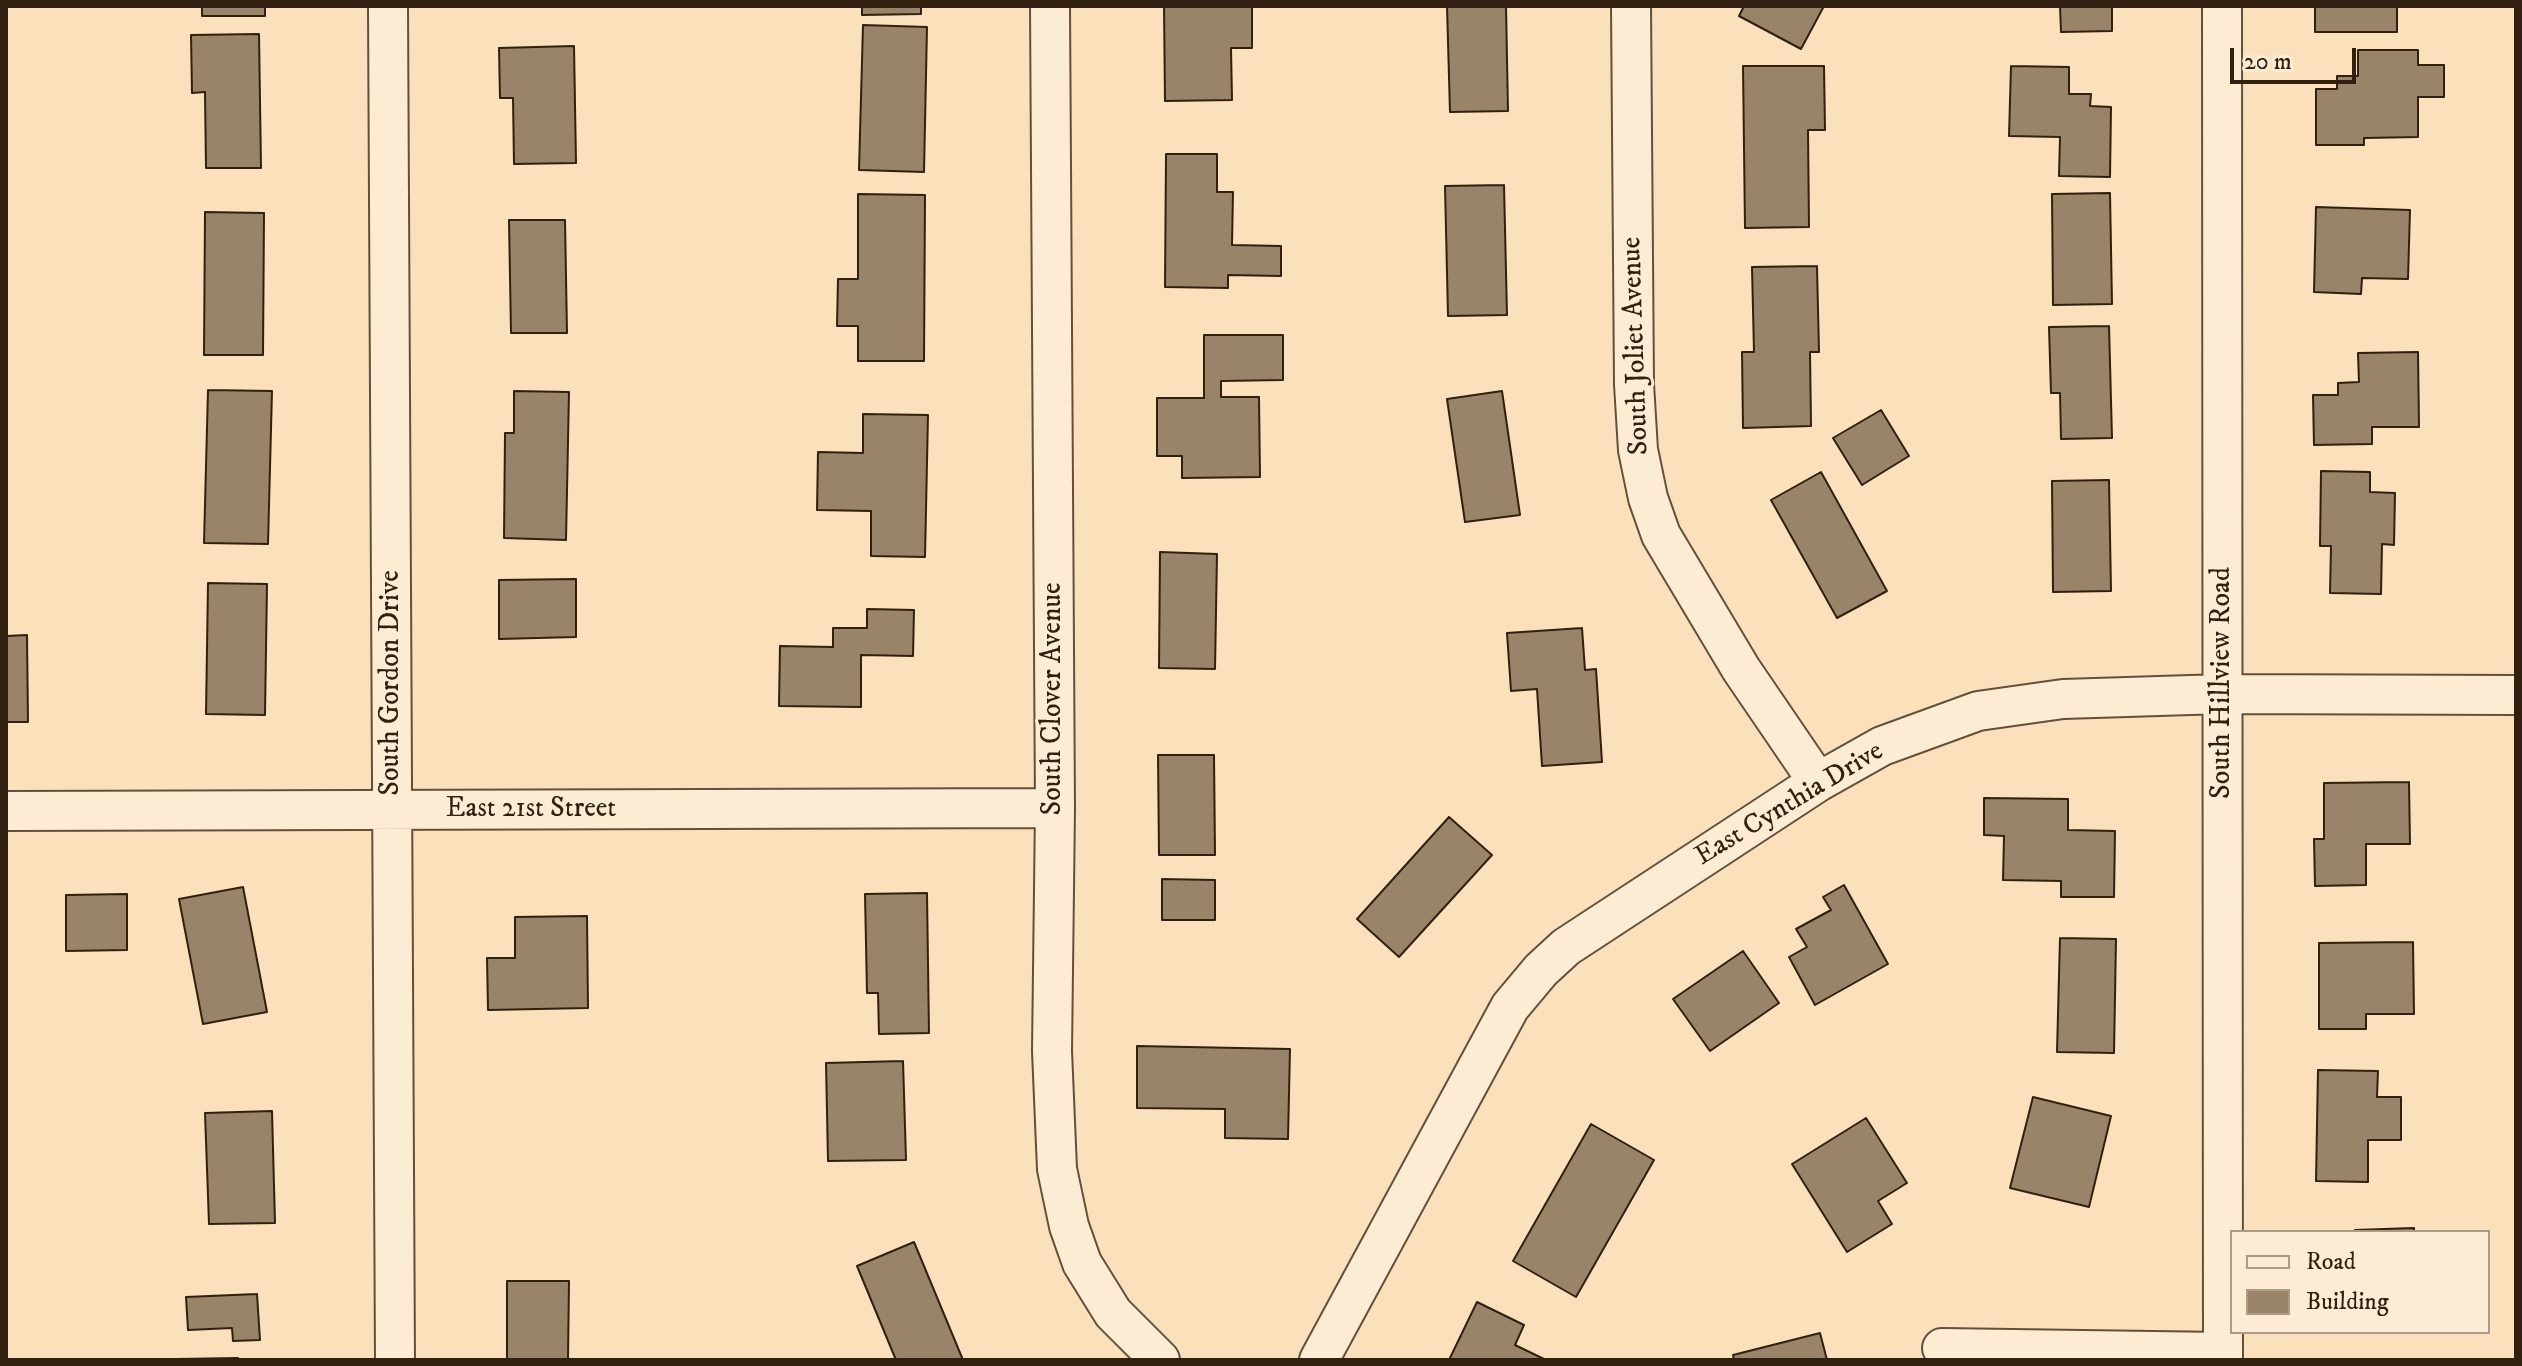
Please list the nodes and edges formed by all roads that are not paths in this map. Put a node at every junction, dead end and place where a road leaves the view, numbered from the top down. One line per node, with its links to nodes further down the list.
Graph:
1 (388, 6): 9 (street, South Gordon Drive)
2 (1050, 6): 8 (street, South Clover Avenue)
3 (1631, 6): 7 (street, South Joliet Avenue)
4 (2222, 6): 5 (street, South Hillview Road)
5 (2223, 694): 6 (street, East Cynthia Drive); 7 (street, East Cynthia Drive); 12 (street, South Hillview Road)
6 (2516, 695)
7 (1818, 782): 15 (street, East Cynthia Drive)
8 (1055, 808): 9 (street, East 21st Street); 14 (street, South Clover Avenue)
9 (392, 810): 10 (street, East 21st Street); 13 (street, South Gordon Drive)
10 (6, 811)
11 (1942, 1348): 12 (street)
12 (2223, 1356)
13 (395, 1360)
14 (1160, 1360)
15 (1319, 1360)

